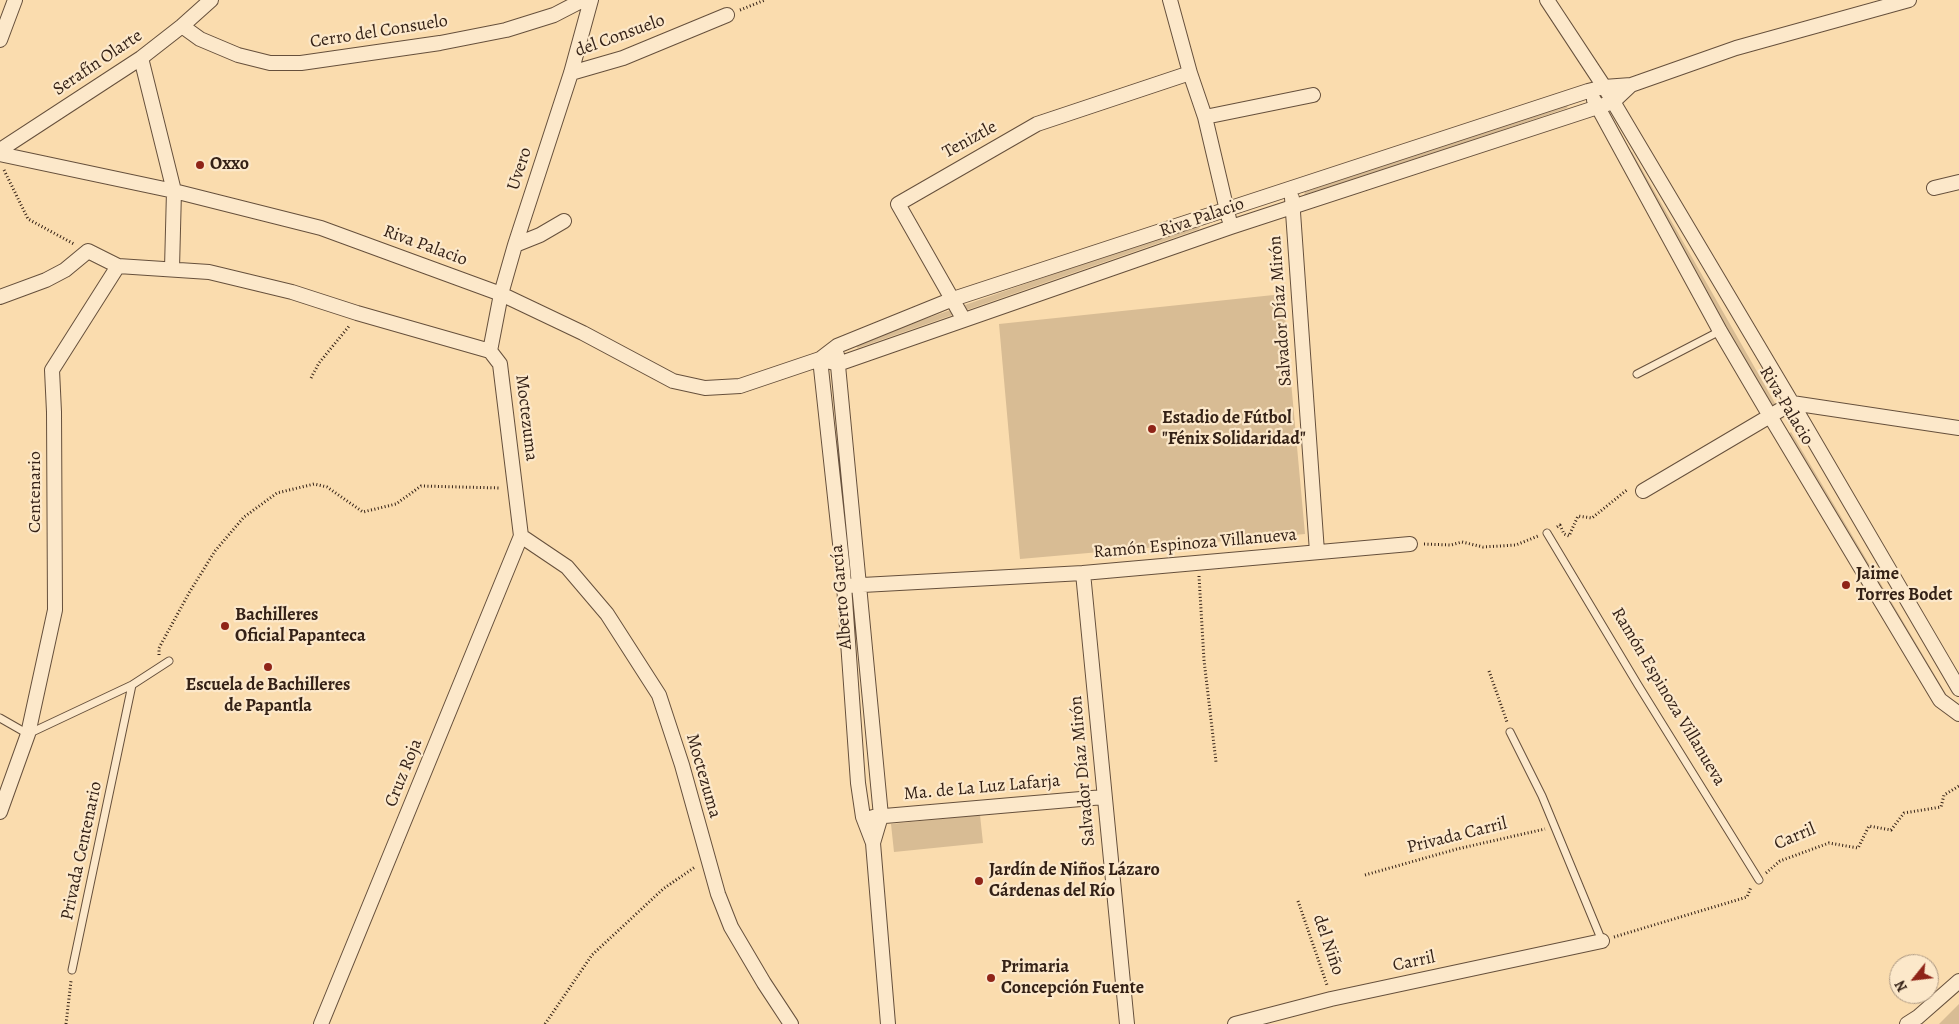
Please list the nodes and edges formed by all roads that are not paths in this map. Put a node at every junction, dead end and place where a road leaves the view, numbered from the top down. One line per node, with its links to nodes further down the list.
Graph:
1 (15, 0): 10 (street)
2 (212, 0): 9 (street, Serafín Olarte)
3 (583, 0): 9 (street, Cerro del Consuelo)
4 (591, 0): 12 (street, Uvero)
5 (1170, 0): 13 (street)
6 (1547, 0): 15 (street, Riva Palacio)
7 (1909, 0): 14 (street, Riva Palacio)
8 (727, 15): 12 (street, del Consuelo)
9 (182, 26): 11 (street, Serafín Olarte)
10 (0, 37)
11 (141, 58): 21 (street, Serafín Olarte); 25 (street)
12 (571, 73): 30 (street, Uvero)
13 (1190, 73): 20 (street); 36 (street, Teniztle)
14 (1631, 85): 15 (street, Riva Palacio); 18 (street, Riva Palacio)
15 (1604, 87): 16 (street, Riva Palacio); 18 (street, Riva Palacio)
16 (1588, 91): 19 (street, Riva Palacio); 23 (street, Riva Palacio)
17 (1313, 95): 20 (street)
18 (1613, 102): 19 (street, Riva Palacio); 33 (street, Riva Palacio)
19 (1598, 107): 26 (street, Riva Palacio); 37 (street, Riva Palacio)
20 (1205, 116): 27 (street)
21 (0, 152): 25 (street, Riva Palacio)
22 (1959, 182): 24 (street)
23 (1292, 188): 26 (street, Salvador Díaz Mirón); 27 (street, Riva Palacio)
24 (1934, 188)
25 (174, 191): 32 (street); 34 (street, Riva Palacio)
26 (1293, 208): 29 (street, Riva Palacio); 52 (street, Salvador Díaz Mirón)
27 (1227, 210): 29 (street); 36 (street, Riva Palacio)
28 (564, 221): 30 (street)
29 (1231, 227): 38 (street, Riva Palacio)
30 (514, 244): 34 (street, Uvero)
31 (118, 266): 32 (street); 35 (street); 63 (street, Centenario)
32 (172, 268): 41 (street)
33 (1726, 292): 37 (street); 45 (street, Riva Palacio)
34 (501, 294): 41 (street, Uvero); 42 (street, Riva Palacio)
35 (0, 297)
36 (953, 299): 38 (street, Teniztle); 40 (street, Riva Palacio)
37 (1705, 304): 39 (street, Riva Palacio)
38 (964, 320): 43 (street, Riva Palacio)
39 (1720, 331): 44 (lane); 46 (street, Riva Palacio)
40 (836, 346): 42 (street, Riva Palacio); 43 (street, Alberto García)
41 (490, 351): 50 (street, Moctezuma)
42 (820, 360): 43 (street); 55 (street, Alberto García)
43 (838, 364): 54 (street, Alberto García)
44 (1637, 374)
45 (1792, 403): 46 (street); 47 (street); 58 (street, Riva Palacio)
46 (1770, 416): 48 (street); 60 (street, Riva Palacio)
47 (1959, 428)
48 (1643, 491)
49 (1547, 533): 69 (lane, Ramón Espinoza Villanueva)
50 (521, 536): 73 (street, Cruz Roja); 74 (street, Moctezuma)
51 (1410, 544): 52 (street, Ramón Espinoza Villanueva)
52 (1317, 552): 53 (street, Ramón Espinoza Villanueva)
53 (1083, 573): 54 (street, Ramón Espinoza Villanueva); 64 (street, Salvador Díaz Mirón)
54 (860, 585): 55 (street, Ramón Espinoza Villanueva); 66 (street, Alberto García)
55 (844, 586): 67 (street, Alberto García)
56 (169, 661): 57 (lane)
57 (132, 685): 63 (lane); 71 (lane, Privada Centenario)
58 (1959, 689)
59 (1959, 704): 60 (street, Riva Palacio)
60 (1959, 714)
61 (0, 718): 63 (lane)
62 (1510, 732): 70 (lane)
63 (28, 734): 65 (street, Centenario)
64 (1104, 797): 66 (street, Ma. de La Luz Lafarja); 76 (street, Salvador Díaz Mirón)
65 (0, 812)
66 (881, 816): 67 (street, Ma. de La Luz Lafarja); 68 (street, Alberto García)
67 (863, 818): 68 (street, Alberto García)
68 (873, 843): 75 (street, Alberto García)
69 (1759, 880)
70 (1602, 941): 77 (street, Carril)
71 (72, 970)
72 (1959, 981): 78 (street)
73 (321, 1024)
74 (791, 1024)
75 (888, 1024)
76 (1127, 1024)
77 (1235, 1024)
78 (1907, 1024)

